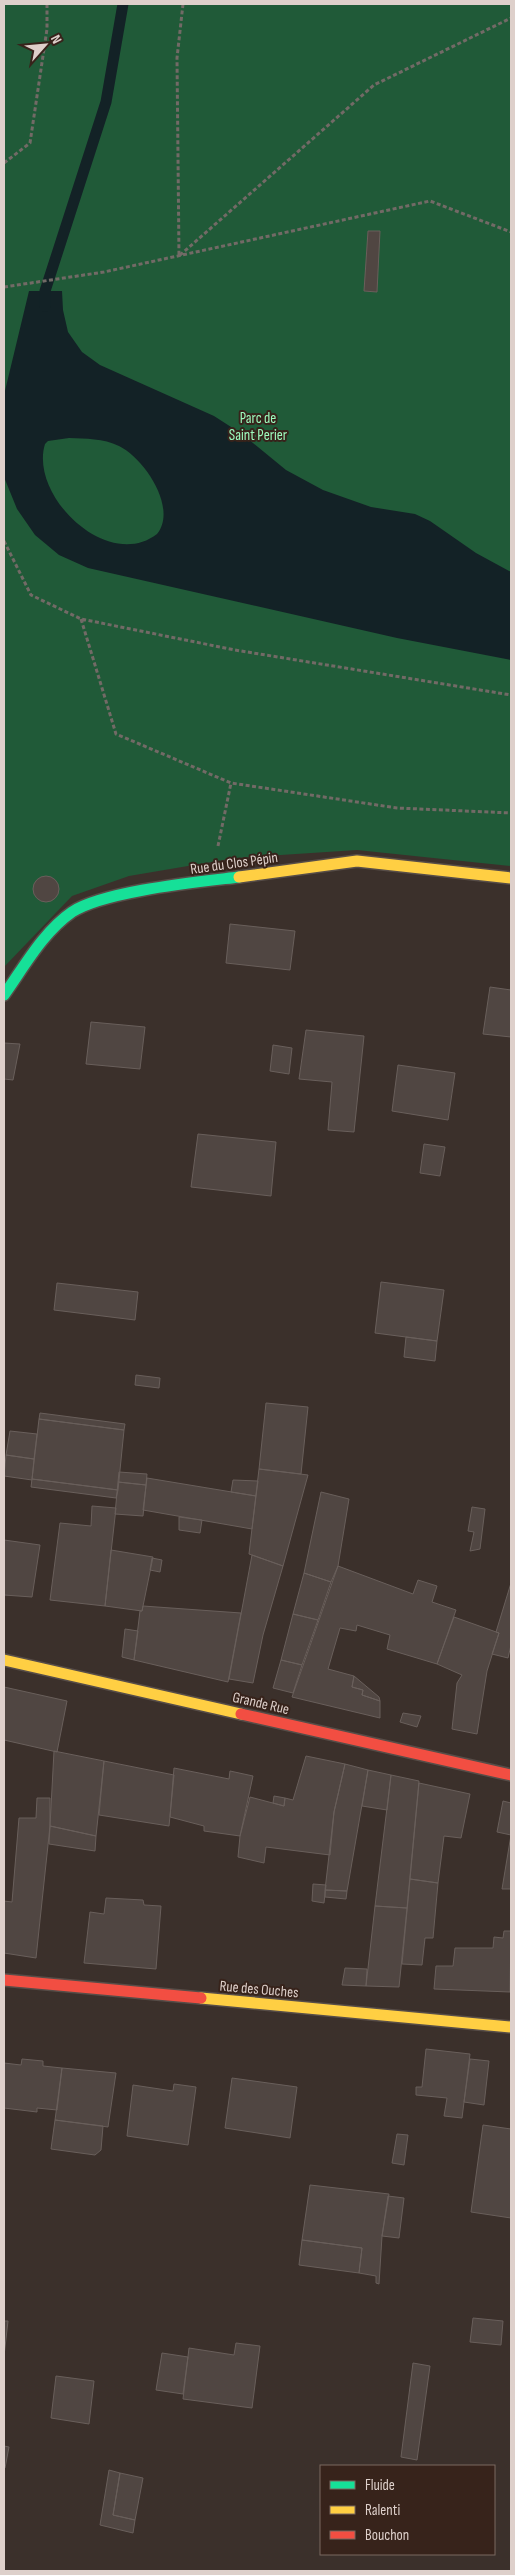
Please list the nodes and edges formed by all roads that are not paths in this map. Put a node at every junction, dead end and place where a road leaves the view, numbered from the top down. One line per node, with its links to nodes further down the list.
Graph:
1 (511, 878): 2 (street, Rue du Clos Pépin)
2 (4, 995)
3 (4, 1660): 4 (street, Grande Rue)
4 (511, 1775)
5 (4, 1980): 6 (street, Rue des Ouches)
6 (511, 2028)

